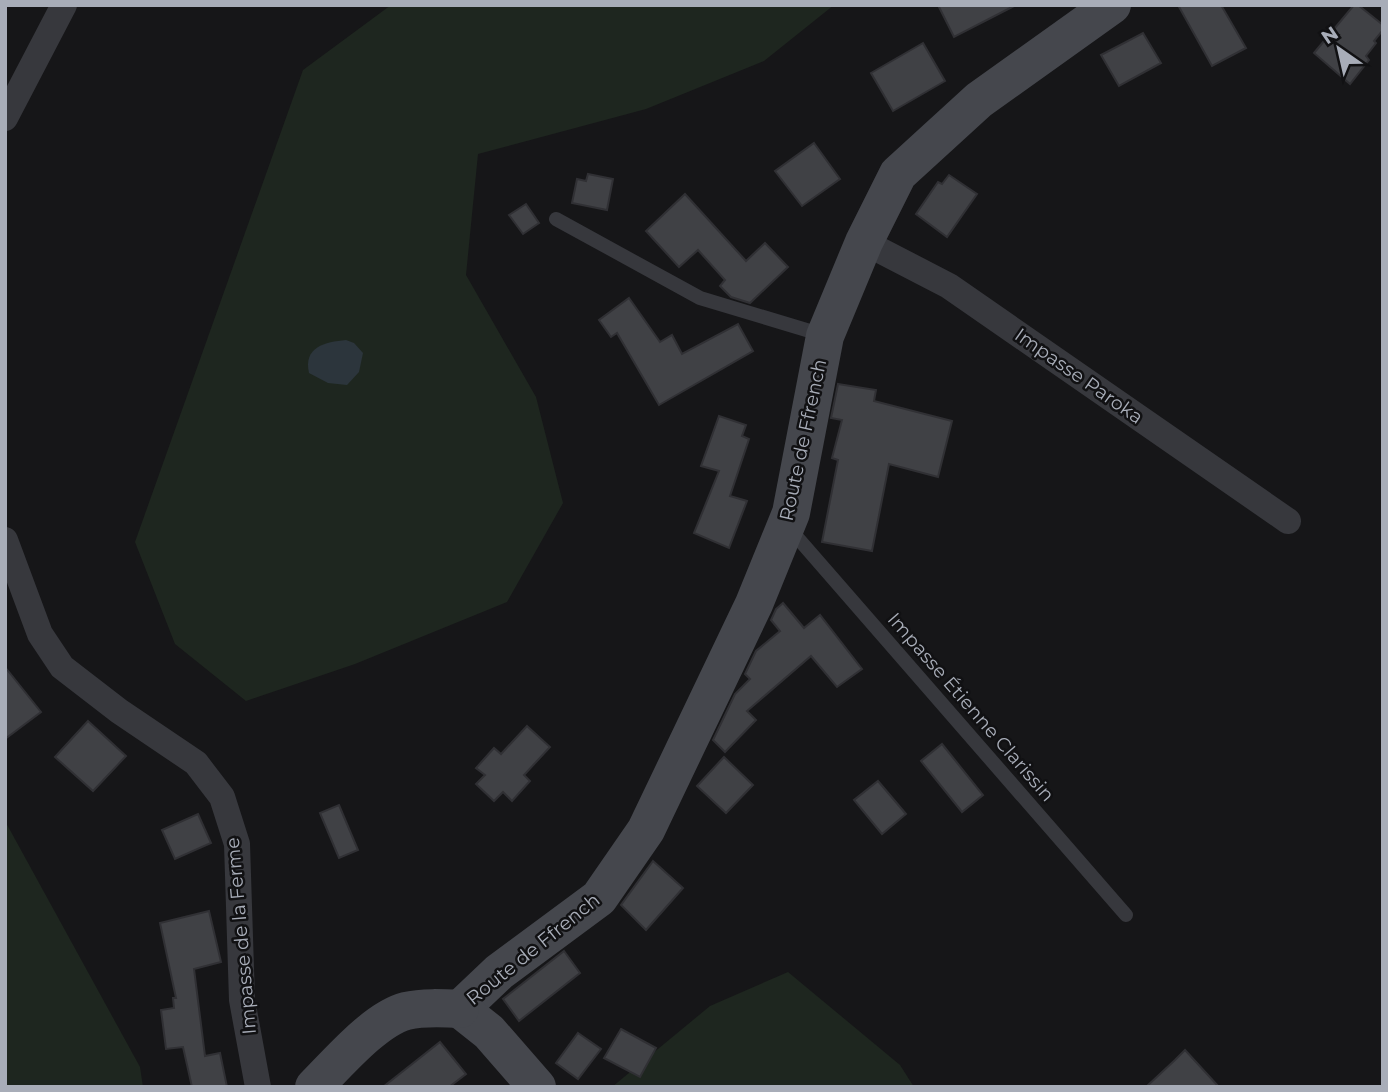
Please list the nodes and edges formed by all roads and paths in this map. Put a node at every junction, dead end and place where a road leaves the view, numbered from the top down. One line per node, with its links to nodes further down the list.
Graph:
1 (64, 5): 3 (street)
2 (1112, 5): 5 (main road, Route de Ffrench)
3 (5, 118)
4 (556, 219): 6 (lane)
5 (864, 243): 6 (main road, Route de Ffrench); 7 (street, Impasse Paroka)
6 (825, 336): 8 (main road, Route de Ffrench)
7 (1288, 521)
8 (786, 525): 10 (lane, Impasse Étienne Clarissin); 11 (main road, Route de Ffrench)
9 (5, 540): 12 (street, Impasse de la Ferme)
10 (1126, 915)
11 (460, 1009): 13 (main road); 14 (main road)
12 (258, 1087)
13 (314, 1087)
14 (537, 1087)

